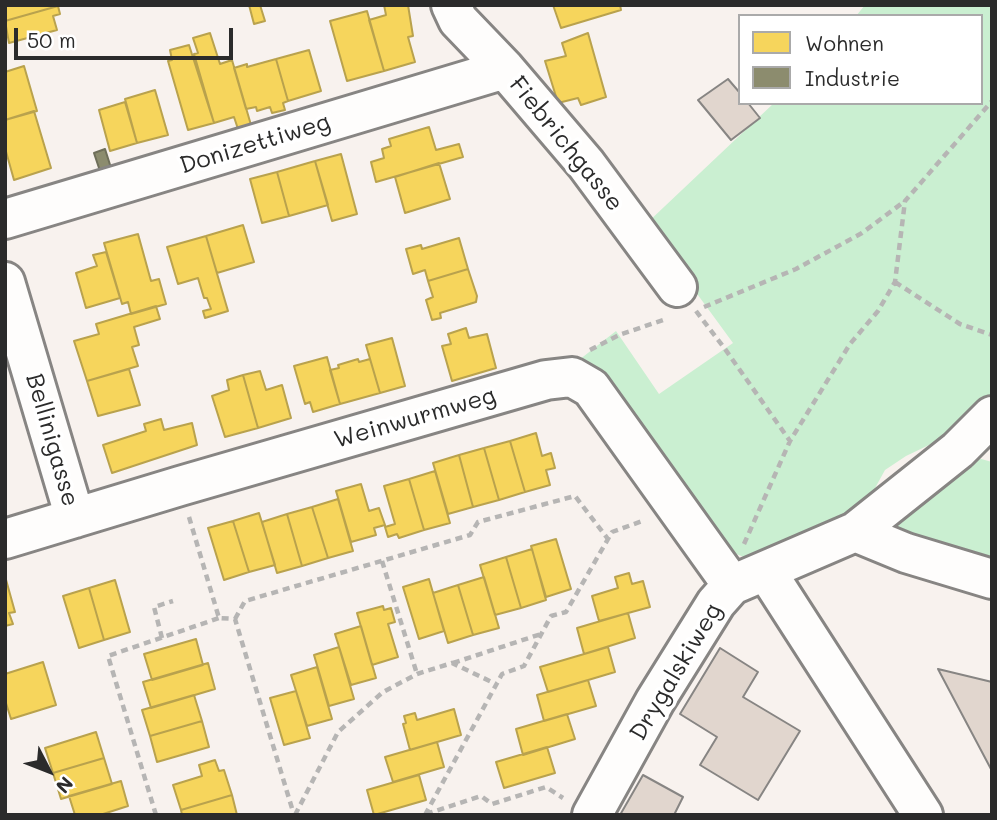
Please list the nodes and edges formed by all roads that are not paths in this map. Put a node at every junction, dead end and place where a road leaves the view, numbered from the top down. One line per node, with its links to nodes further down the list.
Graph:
1 (452, 5): 2 (street, Fiebrichgasse)
2 (505, 69): 3 (street, Donizettiweg); 5 (street, Fiebrichgasse)
3 (5, 219)
4 (5, 282): 7 (street, Bellinigasse)
5 (681, 305)
6 (992, 416): 8 (street, Drygalskiweg)
7 (75, 518): 9 (street, Weinwurmweg); 10 (street, Weinwurmweg)
8 (855, 532): 10 (street, Drygalskiweg); 11 (street)
9 (5, 539)
10 (749, 578): 12 (street, Drygalskiweg); 13 (street, Weinwurmweg)
11 (992, 579)
12 (579, 807)
13 (923, 815)

